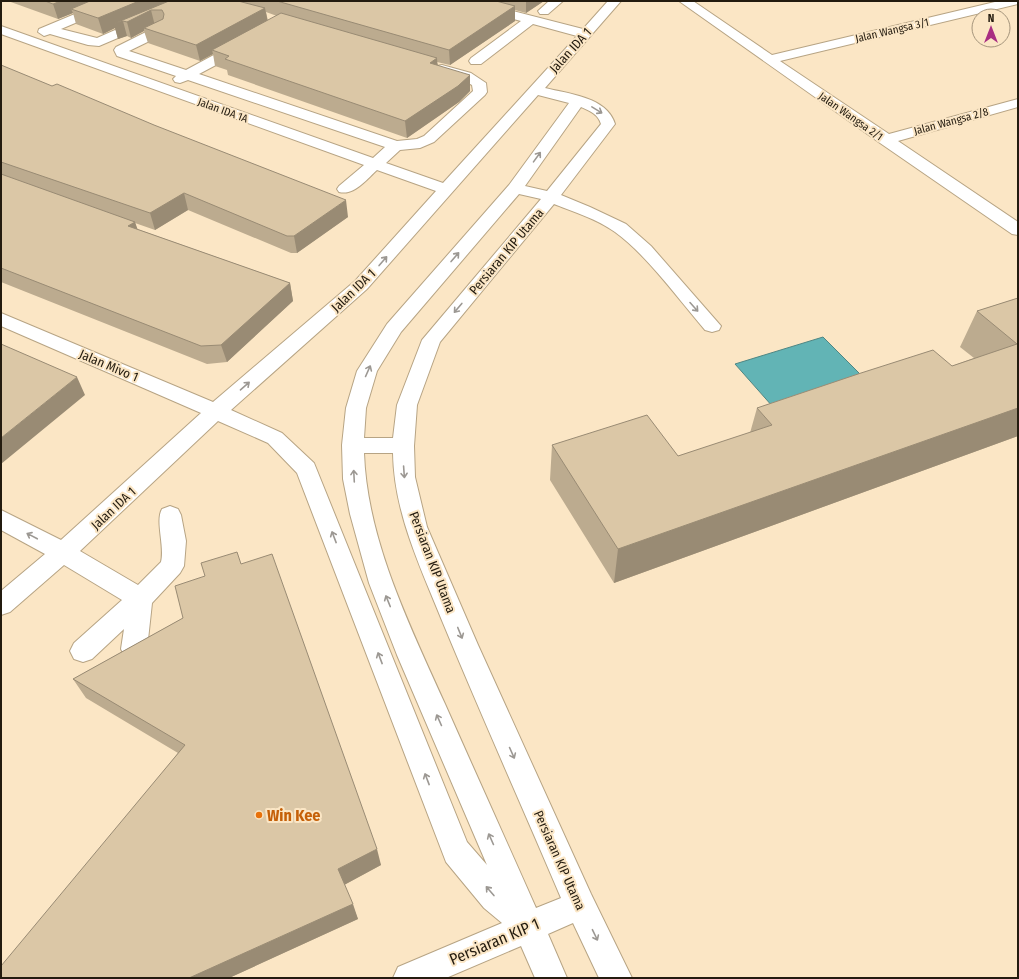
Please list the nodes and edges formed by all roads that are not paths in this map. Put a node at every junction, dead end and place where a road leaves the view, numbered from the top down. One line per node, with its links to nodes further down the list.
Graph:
1 (116, 1): 13 (street)
2 (188, 1): 13 (street)
3 (460, 1): 10 (street)
4 (504, 1): 9 (street)
5 (557, 1): 9 (street)
6 (615, 1): 11 (street, Jalan IDA 1)
7 (685, 1): 17 (street, Jalan Wangsa 2/1)
8 (1014, 1): 17 (street, Jalan Wangsa 3/1)
9 (544, 11): 11 (street)
10 (532, 20): 11 (street); 18 (street)
11 (590, 29): 22 (street, Jalan IDA 1)
12 (1, 30): 16 (street, Jalan IDA 1A)
13 (49, 30): 16 (street)
14 (161, 30): 20 (street)
15 (255, 38): 20 (street)
16 (26, 39): 21 (street, Jalan IDA 1A)
17 (770, 59): 27 (street, Jalan Wangsa 2/1)
18 (476, 61)
19 (428, 65): 28 (street)
20 (188, 75): 21 (street); 25 (street)
21 (163, 88): 26 (street, Jalan IDA 1A)
22 (534, 90): 23 (street, Persiaran KIP Utama); 32 (street, Jalan IDA 1)
23 (578, 101): 30 (street, one-way to 23); 33 (street, Persiaran KIP Utama, one-way to 33)
24 (1018, 103): 27 (street, Jalan Wangsa 2/8)
25 (286, 109): 26 (street); 28 (street)
26 (265, 125): 29 (street, Jalan IDA 1A)
27 (885, 140): 34 (street, Jalan Wangsa 2/1)
28 (396, 146): 29 (street)
29 (375, 164): 31 (street); 32 (street, Jalan IDA 1A)
30 (515, 188): 33 (street); 38 (street, one-way to 30)
31 (345, 189)
32 (445, 190): 37 (street, Jalan IDA 1, one-way to 32)
33 (552, 197): 36 (street, one-way to 36); 39 (street, Persiaran KIP Utama, one-way to 39)
34 (1018, 230)
35 (1, 319): 37 (street, Jalan Mivo 1)
36 (712, 326)
37 (216, 411): 42 (street, Jalan IDA 1); 48 (street, Jalan Mivo 1, one-way to 37)
38 (353, 445): 39 (street); 48 (street, one-way to 38)
39 (403, 446): 47 (street, Persiaran KIP Utama, one-way to 47)
40 (170, 516): 43 (street)
41 (1, 519): 42 (street, one-way to 41)
42 (64, 553): 43 (street); 44 (street, Jalan IDA 1)
43 (140, 599): 45 (street); 46 (street)
44 (1, 605)
45 (134, 649)
46 (82, 651)
47 (580, 905): 48 (street, Persiaran KIP 1); 51 (street, Persiaran KIP Utama, one-way to 51)
48 (530, 926): 49 (street, Persiaran KIP 1); 50 (street)
49 (409, 978)
50 (551, 978)
51 (616, 978)

